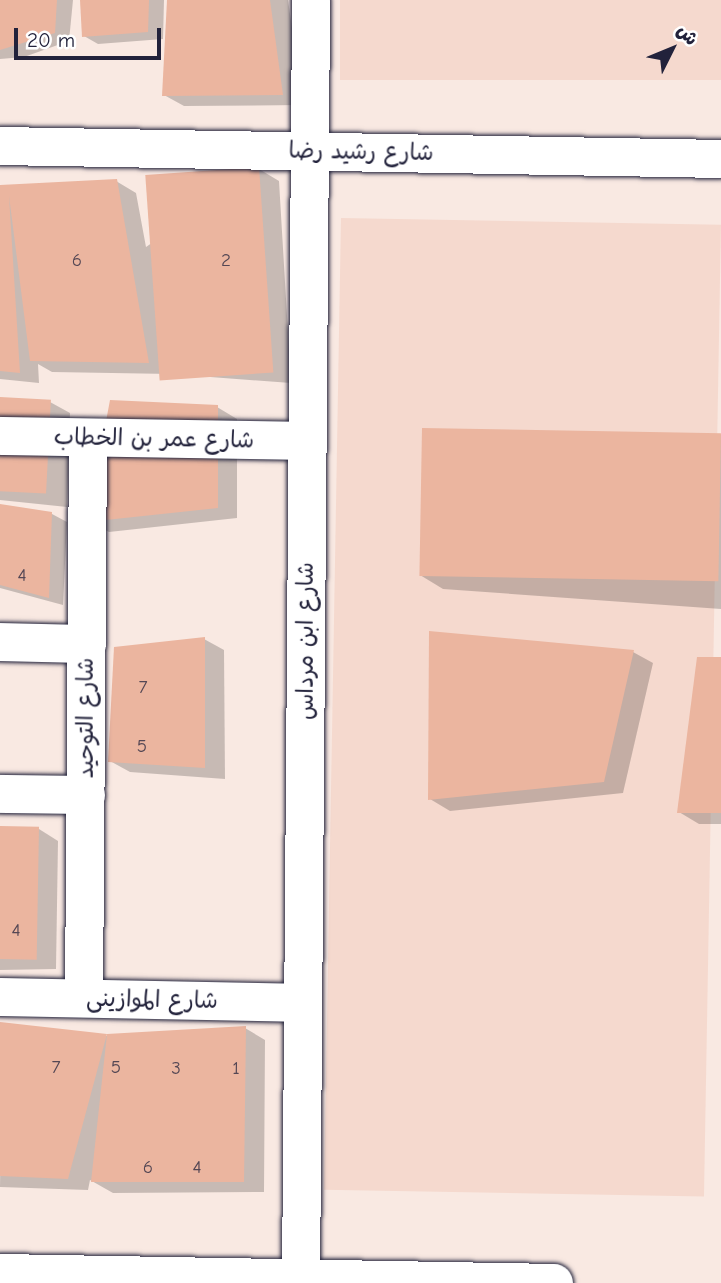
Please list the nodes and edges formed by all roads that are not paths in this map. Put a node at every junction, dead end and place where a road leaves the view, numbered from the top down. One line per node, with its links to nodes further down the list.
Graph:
1 (311, 0): 3 (street, شارع ابن مرداس)
2 (0, 146): 3 (street, شارع رشيد رضا)
3 (308, 150): 4 (street, شارع رشيد رضا); 7 (street, شارع ابن مرداس)
4 (721, 159)
5 (0, 436): 6 (street, شارع عمر بن الخطاب)
6 (88, 438): 7 (street, شارع عمر بن الخطاب); 9 (street, شارع التوحيد)
7 (308, 441): 14 (street, شارع ابن مرداس)
8 (0, 642): 9 (street)
9 (87, 643): 11 (street, شارع التوحيد)
10 (0, 794): 11 (street)
11 (86, 795): 13 (street, شارع التوحيد)
12 (0, 997): 13 (street, شارع الموازينى)
13 (85, 998): 14 (street, شارع الموازينى)
14 (303, 1003): 16 (street, شارع ابن مرداس)
15 (0, 1273): 16 (street)
16 (301, 1281): 17 (street)
17 (554, 1283)

